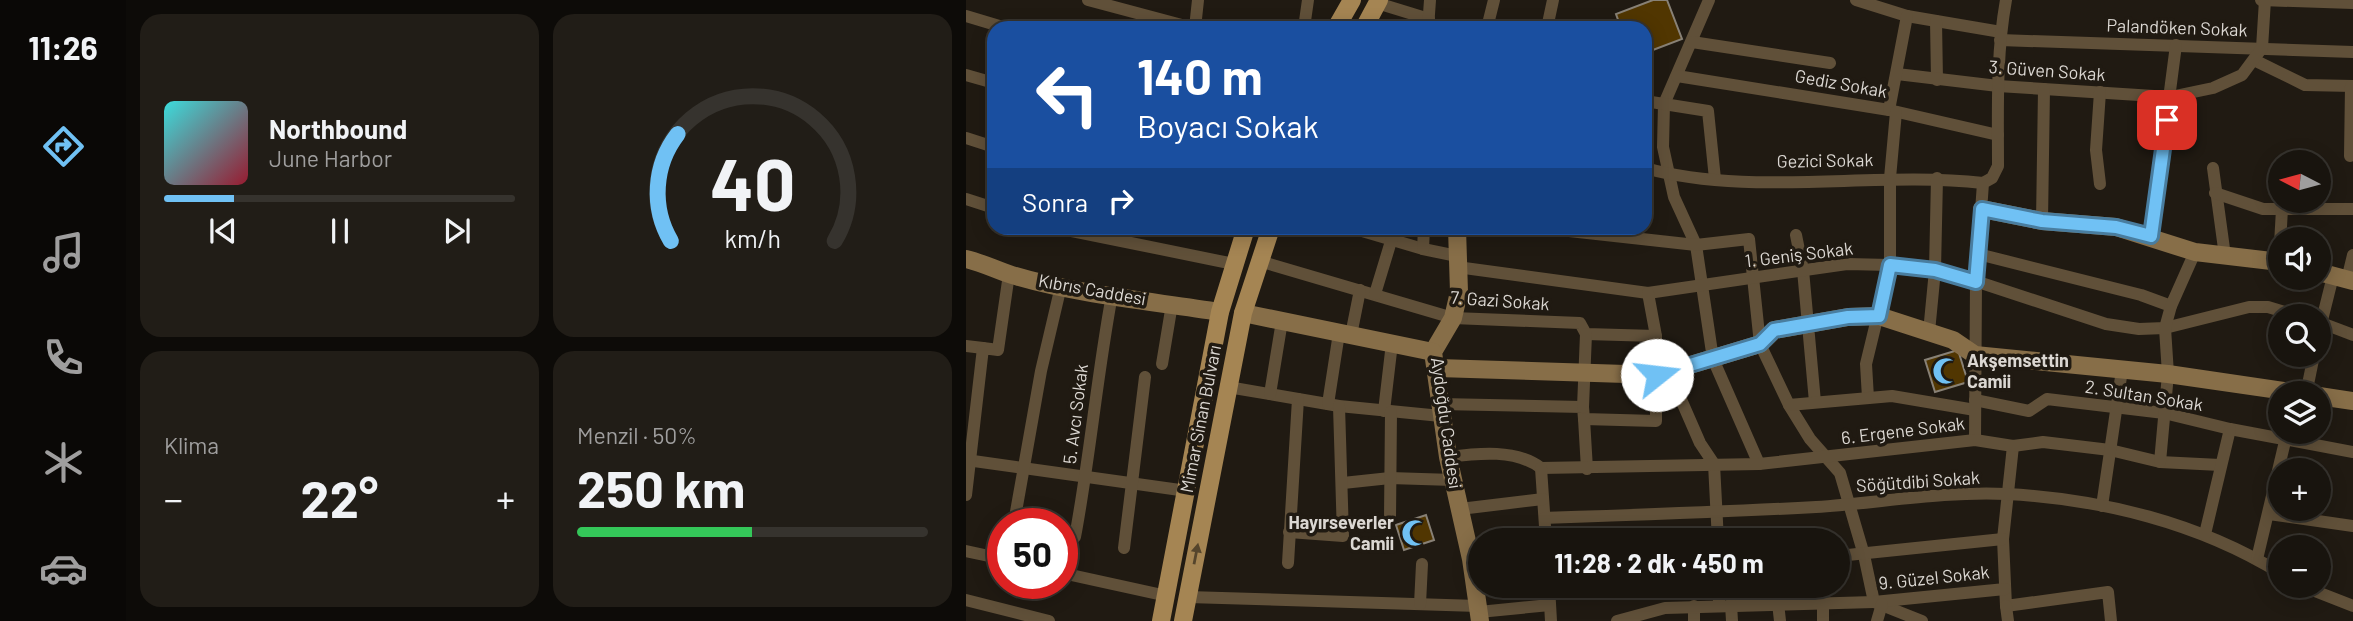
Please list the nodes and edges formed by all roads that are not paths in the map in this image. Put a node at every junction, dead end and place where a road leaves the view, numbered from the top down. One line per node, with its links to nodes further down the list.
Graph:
1 (1088, 0): 16 (street)
2 (1198, 0): 17 (street)
3 (1308, 0): 18 (street)
4 (1352, 0): 19 (main road)
5 (1430, 0): 22 (street)
6 (1494, 0): 23 (street)
7 (1553, 0): 24 (street)
8 (1709, 0): 28 (street)
9 (1856, 0): 15 (street, Palandöken Sokak)
10 (2007, 0): 27 (street)
11 (2263, 0): 13 (street); 30 (street)
12 (1378, 2): 20 (main road); 21 (street)
13 (2353, 3)
14 (966, 16): 26 (street)
15 (1907, 16): 25 (street, Palandöken Sokak); 34 (street)
16 (1168, 21)
17 (1195, 21)
18 (1305, 21)
19 (1340, 21)
20 (1368, 21)
21 (1421, 21)
22 (1428, 21)
23 (1489, 21)
24 (1548, 21)
25 (1936, 21): 27 (street, Palandöken Sokak); 37 (street)
26 (987, 22)
27 (2001, 36): 29 (street, Palandöken Sokak); 39 (street)
28 (1692, 42): 33 (street); 36 (street)
29 (2176, 45): 30 (street, Palandöken Sokak); 43 (street)
30 (2262, 48): 31 (street, Palandöken Sokak); 32 (street, 3. Güven Sokak)
31 (2353, 52)
32 (2254, 60): 40 (street); 43 (street, 3. Güven Sokak)
33 (1830, 63)
34 (1897, 74): 37 (street, 3. Güven Sokak); 46 (street)
35 (966, 75): 38 (street)
36 (1677, 76): 45 (street); 46 (street, Gediz Sokak)
37 (1937, 80): 39 (street, 3. Güven Sokak)
38 (987, 81)
39 (1998, 86): 41 (street, 3. Güven Sokak); 48 (street)
40 (2352, 86): 47 (street)
41 (2044, 89): 42 (street, 3. Güven Sokak); 67 (street)
42 (2100, 92): 43 (street, 3. Güven Sokak); 59 (street)
43 (2170, 97): 77 (street)
44 (1652, 102): 45 (street)
45 (1664, 104): 54 (street); 57 (street)
46 (1893, 111): 48 (street, Gediz Sokak); 55 (street)
47 (2352, 132): 51 (street)
48 (1998, 135): 58 (street)
49 (966, 138): 50 (street)
50 (987, 145)
51 (2350, 156)
52 (2213, 168): 60 (street)
53 (1652, 170): 54 (street, Gezici Sokak)
54 (1668, 174): 57 (street, Gezici Sokak); 78 (street)
55 (1890, 178): 56 (street, Gezici Sokak); 57 (street, Gezici Sokak); 89 (street)
56 (1937, 178): 58 (street, Gezici Sokak); 91 (street)
57 (1715, 179)
58 (1983, 183): 63 (street)
59 (2100, 184)
60 (2215, 193): 64 (street); 83 (street)
61 (966, 199): 62 (street)
62 (987, 206)
63 (1982, 209): 67 (main road); 81 (street)
64 (2268, 209)
65 (2331, 209): 66 (street)
66 (2353, 209)
67 (2042, 221): 77 (main road)
68 (1122, 235): 88 (street)
69 (1244, 235): 88 (main road, Mimar Sinan Bulvarı)
70 (1268, 235): 85 (main road, Mimar Sinan Bulvarı)
71 (1393, 235): 100 (street)
72 (1395, 235): 79 (street, 1. Geniş Sokak)
73 (1424, 235): 79 (street)
74 (1457, 235): 86 (main road, Aydoğdu Caddesi)
75 (1609, 235): 78 (street)
76 (1796, 235): 90 (street)
77 (2151, 236): 80 (main road)
78 (1696, 244): 93 (street); 96 (street)
79 (1423, 249): 86 (street, 1. Geniş Sokak)
80 (2195, 252): 83 (main road); 104 (street)
81 (1978, 254): 95 (street); 104 (street)
82 (2353, 255): 94 (street)
83 (2225, 256): 87 (main road)
84 (966, 259): 92 (main road, Kıbrıs Caddesi)
85 (1259, 261): 98 (street, 7. Gazi Sokak); 107 (main road, Mimar Sinan Bulvarı)
86 (1457, 261): 99 (street, 1. Geniş Sokak); 109 (main road, Aydoğdu Caddesi)
87 (2268, 261)
88 (1234, 264): 106 (main road, Mimar Sinan Bulvarı)
89 (1890, 265): 90 (street, 1. Geniş Sokak); 91 (street, 1. Geniş Sokak); 108 (street)
90 (1802, 270): 93 (street, 1. Geniş Sokak); 111 (street)
91 (1935, 270): 95 (street, 1. Geniş Sokak); 114 (street)
92 (1009, 274): 97 (main road, Kıbrıs Caddesi); 122 (street)
93 (1753, 277): 96 (street, 1. Geniş Sokak); 120 (street)
94 (2338, 277): 103 (street)
95 (1976, 282): 112 (street, 1. Geniş Sokak); 123 (street)
96 (1703, 284): 99 (street, 1. Geniş Sokak); 124 (street)
97 (1061, 286): 101 (main road, Kıbrıs Caddesi); 162 (street)
98 (1360, 290): 100 (street, 7. Gazi Sokak); 115 (street)
99 (1648, 293): 118 (street)
100 (1375, 294): 109 (street, 7. Gazi Sokak)
101 (1112, 295): 102 (main road, Kıbrıs Caddesi); 165 (street, 5. Avcı Sokak)
102 (1172, 304): 106 (main road, Kıbrıs Caddesi); 126 (street)
103 (2327, 304)
104 (2171, 306): 112 (street)
105 (2268, 307): 112 (street, 1. Geniş Sokak)
106 (1220, 312): 170 (main road, Mimar Sinan Bulvarı)
107 (1243, 313): 110 (main road); 132 (main road, Mimar Sinan Bulvarı)
108 (1879, 316): 111 (main road); 114 (main road); 136 (street)
109 (1453, 317): 116 (street, 7. Gazi Sokak); 125 (main road, Aydoğdu Caddesi)
110 (1282, 321): 115 (main road); 134 (street)
111 (1808, 325): 120 (main road); 139 (street)
112 (2165, 328): 130 (street)
113 (2331, 329): 117 (street)
114 (1929, 332): 123 (main road)
115 (1345, 334): 119 (main road); 140 (street)
116 (1586, 334): 118 (street, 7. Gazi Sokak); 128 (street)
117 (2353, 335)
118 (1656, 336): 129 (street)
119 (1392, 343): 125 (main road); 145 (street)
120 (1760, 344): 124 (main road); 141 (street)
121 (966, 346): 122 (street)
122 (983, 348): 157 (street)
123 (1975, 355): 127 (main road); 142 (street)
124 (1713, 359): 129 (main road); 160 (street)
125 (1435, 360): 128 (main road); 144 (main road, Aydoğdu Caddesi)
126 (1162, 364)
127 (2122, 370): 130 (main road); 143 (street)
128 (1582, 374): 129 (main road); 146 (street)
129 (1663, 374): 146 (street); 159 (street)
130 (2168, 374): 133 (main road); 147 (street)
131 (1145, 377): 169 (street)
132 (1228, 387): 134 (street); 203 (main road, Mimar Sinan Bulvarı, one-way to 132)
133 (2268, 388)
134 (1270, 394): 135 (street)
135 (1298, 398): 140 (street); 187 (street)
136 (1868, 398): 139 (street, 2. Sultan Sokak); 142 (street, 2. Sultan Sokak)
137 (2331, 398): 138 (main road)
138 (2353, 401)
139 (1815, 402): 141 (street, 2. Sultan Sokak)
140 (1334, 405): 145 (street); 168 (street)
141 (1788, 405): 156 (street)
142 (1975, 405): 143 (street, 2. Sultan Sokak); 150 (street)
143 (2117, 407): 147 (street, 2. Sultan Sokak); 153 (street)
144 (1441, 410): 145 (street); 146 (street); 155 (main road, Aydoğdu Caddesi)
145 (1387, 412): 166 (street)
146 (1583, 413): 164 (street)
147 (2164, 413): 148 (street, 2. Sultan Sokak); 158 (street)
148 (2230, 429): 149 (street, 2. Sultan Sokak); 161 (street)
149 (2268, 434)
150 (1975, 440): 152 (street, 6. Ergene Sokak); 156 (street, 6. Ergene Sokak)
151 (2320, 444): 154 (street, 2. Sultan Sokak)
152 (2013, 446): 153 (street, 6. Ergene Sokak); 171 (street)
153 (2110, 450): 158 (street, 6. Ergene Sokak); 175 (street)
154 (2353, 452)
155 (1448, 457): 163 (street, 6. Ergene Sokak); 167 (main road, Aydoğdu Caddesi)
156 (1826, 457): 160 (street, 6. Ergene Sokak); 174 (street)
157 (969, 460): 162 (street); 172 (street)
158 (2160, 462): 161 (street, 6. Ergene Sokak)
159 (1714, 464): 160 (street, 6. Ergene Sokak); 164 (street, 6. Ergene Sokak); 178 (street)
160 (1759, 464)
161 (2220, 465): 189 (street)
162 (1024, 467): 165 (street); 176 (street)
163 (1541, 468): 164 (street, 6. Ergene Sokak); 173 (street)
164 (1587, 469)
165 (1086, 477): 169 (street); 182 (street, 5. Avcı Sokak)
166 (1390, 478): 167 (street); 168 (street); 179 (street)
167 (1453, 480): 177 (main road, Aydoğdu Caddesi)
168 (1343, 483): 187 (street)
169 (1133, 484): 170 (street); 191 (street)
170 (1187, 491): 202 (main road, Mimar Sinan Bulvarı)
171 (2007, 494): 174 (street, Söğütdibi Sokak); 175 (street, Söğütdibi Sokak); 190 (street)
172 (966, 495)
173 (1543, 499): 177 (street); 180 (street)
174 (1851, 505): 178 (street, Söğütdibi Sokak); 193 (street)
175 (2102, 506): 189 (street, Söğütdibi Sokak)
176 (1017, 508)
177 (1460, 509): 188 (main road, Aydoğdu Caddesi)
178 (1717, 513): 180 (street, Söğütdibi Sokak); 186 (street)
179 (1390, 518)
180 (1545, 518): 185 (street)
181 (2268, 518): 196 (street)
182 (1078, 521)
183 (2318, 521): 184 (street)
184 (2353, 526)
185 (1545, 528)
186 (1718, 528)
187 (1289, 532): 197 (street)
188 (1468, 534)
189 (2205, 534): 196 (street, Söğütdibi Sokak)
190 (2003, 539): 193 (street); 201 (street)
191 (1125, 548)
192 (966, 551): 194 (street)
193 (1864, 555): 195 (street); 210 (street)
194 (987, 556)
195 (1850, 556)
196 (2258, 559): 199 (street, Söğütdibi Sokak)
197 (1288, 563)
198 (1422, 564): 211 (street)
199 (2268, 565)
200 (1078, 577): 202 (street)
201 (2005, 589): 210 (street, 9. Güzel Sokak); 215 (street)
202 (1167, 596): 221 (main road, Mimar Sinan Bulvarı); 222 (main road)
203 (1188, 597): 211 (street); 223 (main road, Mimar Sinan Bulvarı)
204 (2331, 597): 216 (street)
205 (1550, 598): 212 (street)
206 (1723, 598): 213 (street)
207 (966, 600): 220 (street)
208 (1779, 603): 209 (street, 9. Güzel Sokak); 213 (street, 9. Güzel Sokak); 228 (street)
209 (1823, 603): 210 (street, 9. Güzel Sokak); 229 (street)
210 (1878, 603): 219 (street); 230 (street)
211 (1420, 604): 217 (street)
212 (1550, 605): 217 (street); 224 (street)
213 (1725, 605): 214 (street, 9. Güzel Sokak); 227 (street)
214 (1694, 606): 218 (street, 9. Güzel Sokak); 226 (street)
215 (2006, 606): 232 (street); 233 (street)
216 (2353, 606)
217 (1479, 613)
218 (1644, 616): 225 (street, 9. Güzel Sokak)
219 (1908, 617): 231 (street)
220 (1049, 621)
221 (1161, 621)
222 (1170, 621)
223 (1183, 621)
224 (1551, 621)
225 (1617, 621)
226 (1694, 621)
227 (1732, 621)
228 (1780, 621)
229 (1824, 621)
230 (1877, 621)
231 (1922, 621)
232 (2008, 621)
233 (2111, 621)

